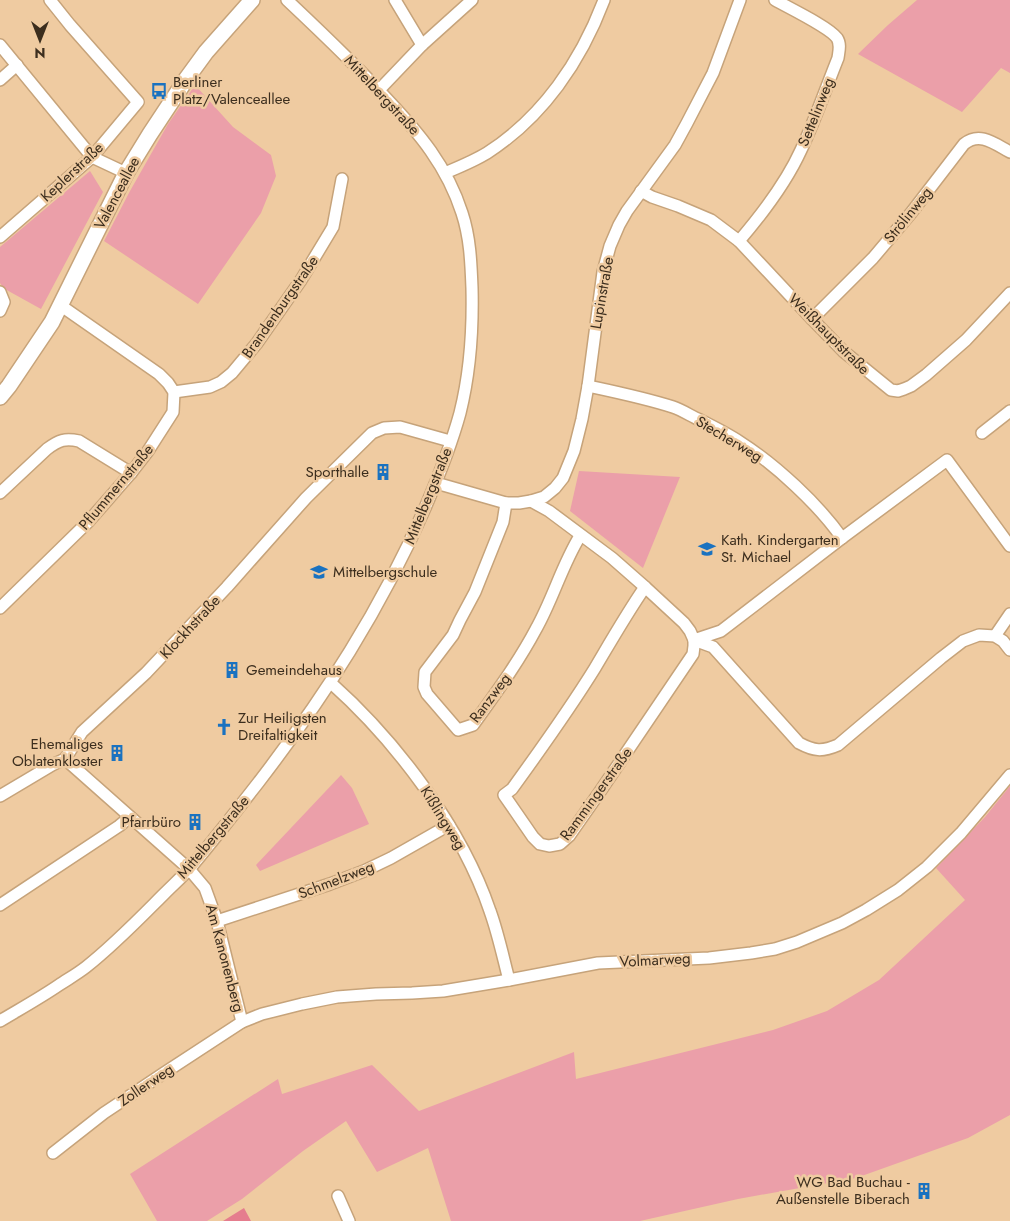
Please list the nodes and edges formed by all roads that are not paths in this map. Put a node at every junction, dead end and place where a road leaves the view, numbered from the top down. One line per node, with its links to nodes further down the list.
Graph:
1 (50, 0): 15 (street, Keplerstraße)
2 (252, 0): 16 (street, Valenceallee)
3 (287, 0): 13 (street, Mittelbergstraße)
4 (395, 0): 10 (street)
5 (472, 0): 10 (street)
6 (604, 0): 17 (street)
7 (740, 0): 19 (street, Lupinstraße)
8 (775, 0): 21 (street, Settelinweg)
9 (0, 45): 11 (street)
10 (422, 45): 13 (street)
11 (17, 65): 12 (street); 15 (street)
12 (0, 80)
13 (379, 90): 17 (street, Mittelbergstraße)
14 (1010, 152): 26 (street, Strölinweg)
15 (92, 157): 16 (street); 20 (street, Keplerstraße)
16 (126, 173): 24 (street, Valenceallee)
17 (445, 173): 32 (street, Mittelbergstraße)
18 (342, 179): 28 (street, Brandenburgstraße)
19 (641, 191): 21 (street, Weißhauptstraße); 27 (street, Lupinstraße)
20 (2, 230)
21 (739, 241): 26 (street, Weißhauptstraße)
22 (0, 292): 25 (street)
23 (1010, 293): 26 (street, Weißhauptstraße)
24 (60, 304): 28 (street); 29 (street, Valenceallee)
25 (0, 311)
26 (812, 319)
27 (588, 386): 36 (street, Lupinstraße); 39 (street, Stecherweg)
28 (174, 392): 33 (street, Pflummernstraße)
29 (0, 397)
30 (1010, 411): 31 (street)
31 (982, 432)
32 (450, 441): 34 (street, Mittelbergstraße); 48 (street, Klockhstraße)
33 (131, 474): 35 (street); 42 (street, Pflummernstraße)
34 (436, 483): 37 (street, Lupinstraße); 47 (street, Mittelbergstraße)
35 (0, 493)
36 (531, 502): 37 (street, Lupinstraße); 38 (street)
37 (506, 503): 38 (street, Ranzweg)
38 (580, 536): 41 (street)
39 (842, 538): 40 (street); 45 (street)
40 (1010, 546)
41 (645, 586): 45 (street); 45 (street, Rammingerstraße)
42 (0, 608)
43 (1010, 614): 44 (street)
44 (995, 636): 45 (street); 46 (street)
45 (694, 640)
46 (1010, 650)
47 (331, 683): 52 (street, Kißlingweg); 53 (street, Mittelbergstraße)
48 (65, 758): 50 (street); 51 (street)
49 (1010, 775): 56 (street, Volmarweg)
50 (0, 796)
51 (130, 817): 53 (street); 54 (street)
52 (449, 825): 55 (street, Schmelzweg); 56 (street, Kißlingweg)
53 (189, 869): 55 (street, Am Kanonenberg); 57 (street, Mittelbergstraße)
54 (0, 905)
55 (217, 921): 58 (street, Am Kanonenberg)
56 (509, 980): 58 (street, Volmarweg)
57 (0, 1021)
58 (242, 1022): 59 (street, Zollerweg)
59 (53, 1153)
60 (338, 1196): 61 (street)
61 (349, 1221)

